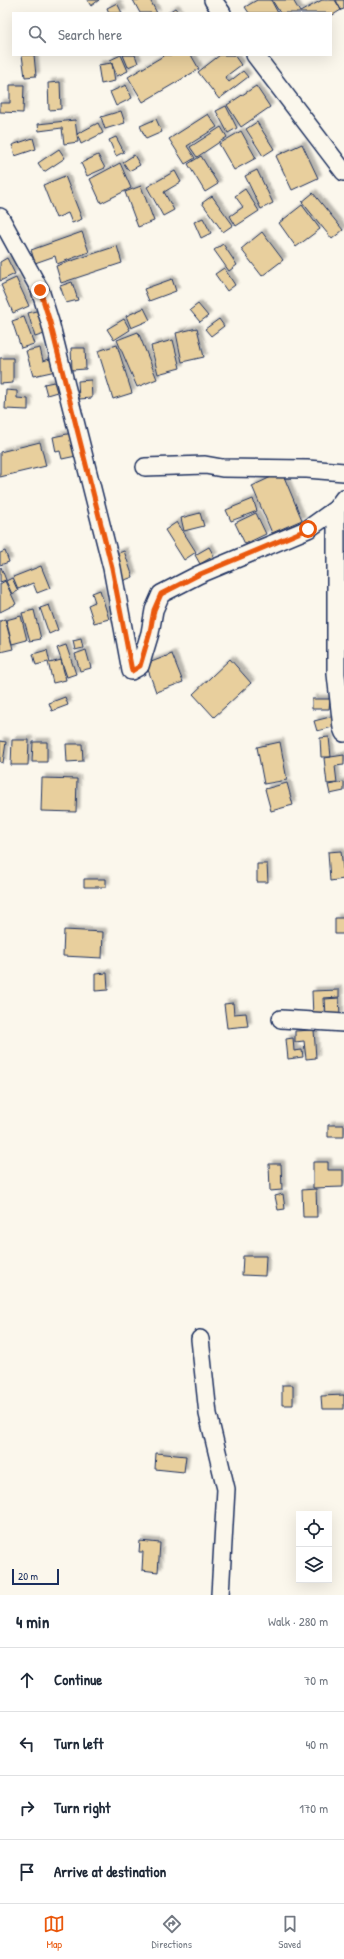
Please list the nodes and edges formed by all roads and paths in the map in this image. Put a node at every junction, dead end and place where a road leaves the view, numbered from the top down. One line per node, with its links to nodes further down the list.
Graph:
1 (213, 0): 2 (street)
2 (221, 12)
3 (255, 56): 4 (street)
4 (344, 172)
5 (0, 218): 8 (street)
6 (145, 466): 7 (street)
7 (344, 472)
8 (340, 504): 9 (street)
9 (344, 733)
10 (281, 1019): 11 (street)
11 (344, 1023)
12 (200, 1339): 13 (street)
13 (220, 1595)

